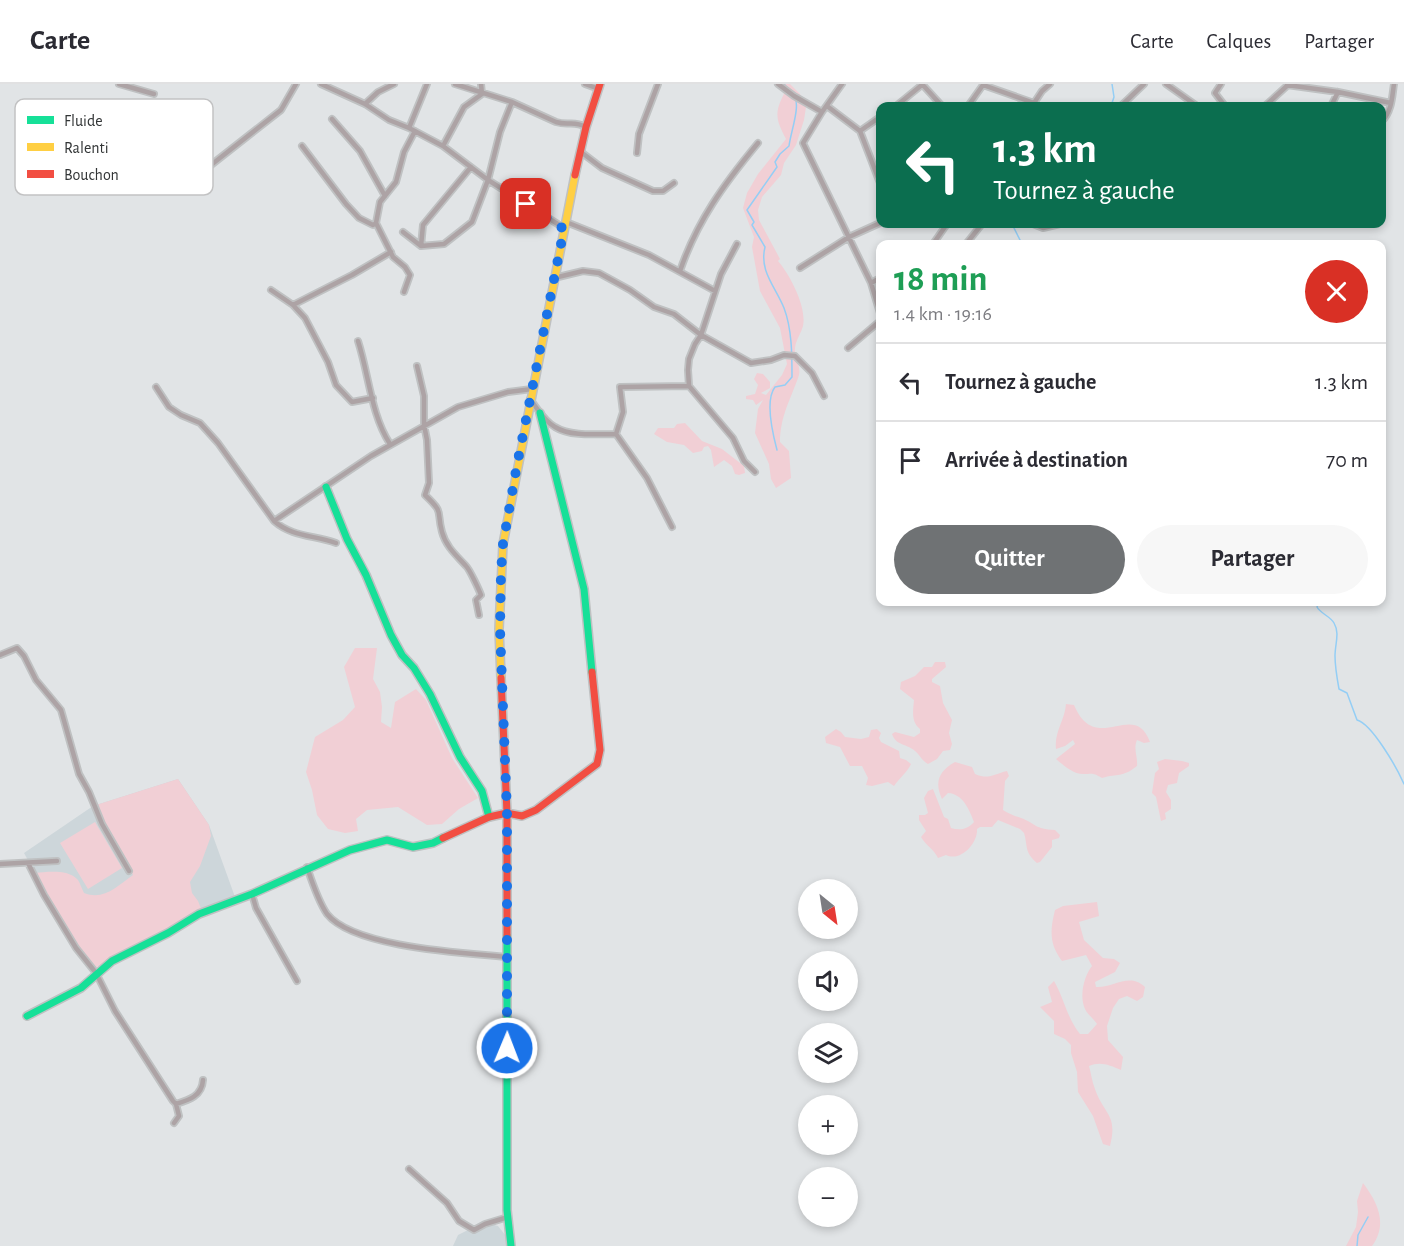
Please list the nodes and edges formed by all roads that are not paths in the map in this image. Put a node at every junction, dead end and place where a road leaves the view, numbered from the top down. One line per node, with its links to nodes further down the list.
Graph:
1 (119, 84): 18 (street)
2 (296, 84): 51 (street)
3 (321, 84): 36 (street)
4 (394, 84): 36 (street)
5 (427, 84): 43 (street)
6 (455, 84): 22 (street)
7 (481, 84): 22 (street)
8 (585, 84): 20 (street)
9 (658, 84): 50 (street)
10 (778, 84): 38 (street)
11 (842, 84): 37 (street)
12 (923, 84): 25 (street); 26 (street)
13 (1050, 84): 29 (street)
14 (1144, 84): 30 (street)
15 (1166, 84): 31 (street)
16 (1221, 84): 32 (street)
17 (1394, 84): 35 (street)
18 (130, 85): 23 (street)
19 (1288, 85): 21 (street); 33 (street)
20 (600, 87): 42 (street)
21 (1338, 92): 34 (street); 35 (street)
22 (482, 93): 24 (street); 48 (street)
23 (154, 94)
24 (512, 102): 42 (street); 54 (street)
25 (901, 102)
26 (939, 102)
27 (971, 102): 28 (street)
28 (1026, 102)
29 (1036, 102)
30 (1125, 102)
31 (1191, 102)
32 (1222, 102)
33 (1269, 102)
34 (1333, 102)
35 (1392, 103): 39 (street)
36 (365, 105): 43 (street)
37 (827, 106): 38 (street); 45 (street)
38 (822, 112): 62 (street)
39 (1386, 117)
40 (332, 119): 56 (street)
41 (876, 120): 45 (street)
42 (586, 127): 49 (street)
43 (409, 128): 44 (street)
44 (415, 131): 48 (street); 56 (street)
45 (860, 131): 53 (street)
46 (758, 143): 68 (street)
47 (302, 146): 57 (street)
48 (443, 146): 52 (street)
49 (581, 152): 55 (street); 58 (street)
50 (637, 153)
51 (213, 163)
52 (471, 167): 54 (street); 65 (street)
53 (876, 173)
54 (488, 180): 58 (street); 65 (street)
55 (674, 183)
56 (385, 196): 57 (street)
57 (376, 224): 66 (street)
58 (565, 225): 68 (street); 69 (street)
59 (876, 225): 62 (street)
60 (979, 228): 63 (street)
61 (403, 232): 65 (street)
62 (849, 237): 67 (street); 71 (street)
63 (969, 240)
64 (737, 244): 73 (street)
65 (421, 246)
66 (391, 252): 74 (street); 76 (street)
67 (800, 268)
68 (680, 271): 73 (street)
69 (555, 278): 78 (street); 84 (street)
70 (876, 280): 71 (street)
71 (871, 283): 75 (street)
72 (271, 290): 76 (street)
73 (715, 291): 78 (street)
74 (404, 292)
75 (876, 300)
76 (293, 305): 86 (street)
77 (876, 324): 80 (street)
78 (701, 335): 82 (street); 85 (street)
79 (358, 341): 86 (street)
80 (848, 348)
81 (417, 366): 89 (street)
82 (689, 386): 90 (street); 92 (street)
83 (156, 387): 94 (street)
84 (532, 388): 87 (street); 89 (street)
85 (824, 396)
86 (373, 398): 91 (street)
87 (530, 399): 88 (street); 99 (street)
88 (540, 413): 90 (street); 99 (street)
89 (424, 425): 91 (street); 97 (street)
90 (616, 434): 95 (street)
91 (390, 444): 93 (street)
92 (755, 472)
93 (326, 487): 94 (street); 100 (street)
94 (274, 521): 96 (street)
95 (672, 527)
96 (336, 543)
97 (480, 615)
98 (0, 655): 105 (street)
99 (507, 813): 100 (street); 107 (street)
100 (489, 817): 104 (street)
101 (57, 861): 102 (street)
102 (28, 863): 103 (street); 108 (street)
103 (0, 864)
104 (307, 867): 106 (street); 107 (street)
105 (129, 871)
106 (252, 894): 108 (street); 109 (street)
107 (508, 957): 115 (street)
108 (96, 973): 110 (street); 112 (street)
109 (297, 981)
110 (27, 1016)
111 (203, 1080): 112 (street)
112 (176, 1104): 113 (street)
113 (174, 1123)
114 (409, 1169): 115 (street)
115 (508, 1217): 116 (street)
116 (511, 1246)

